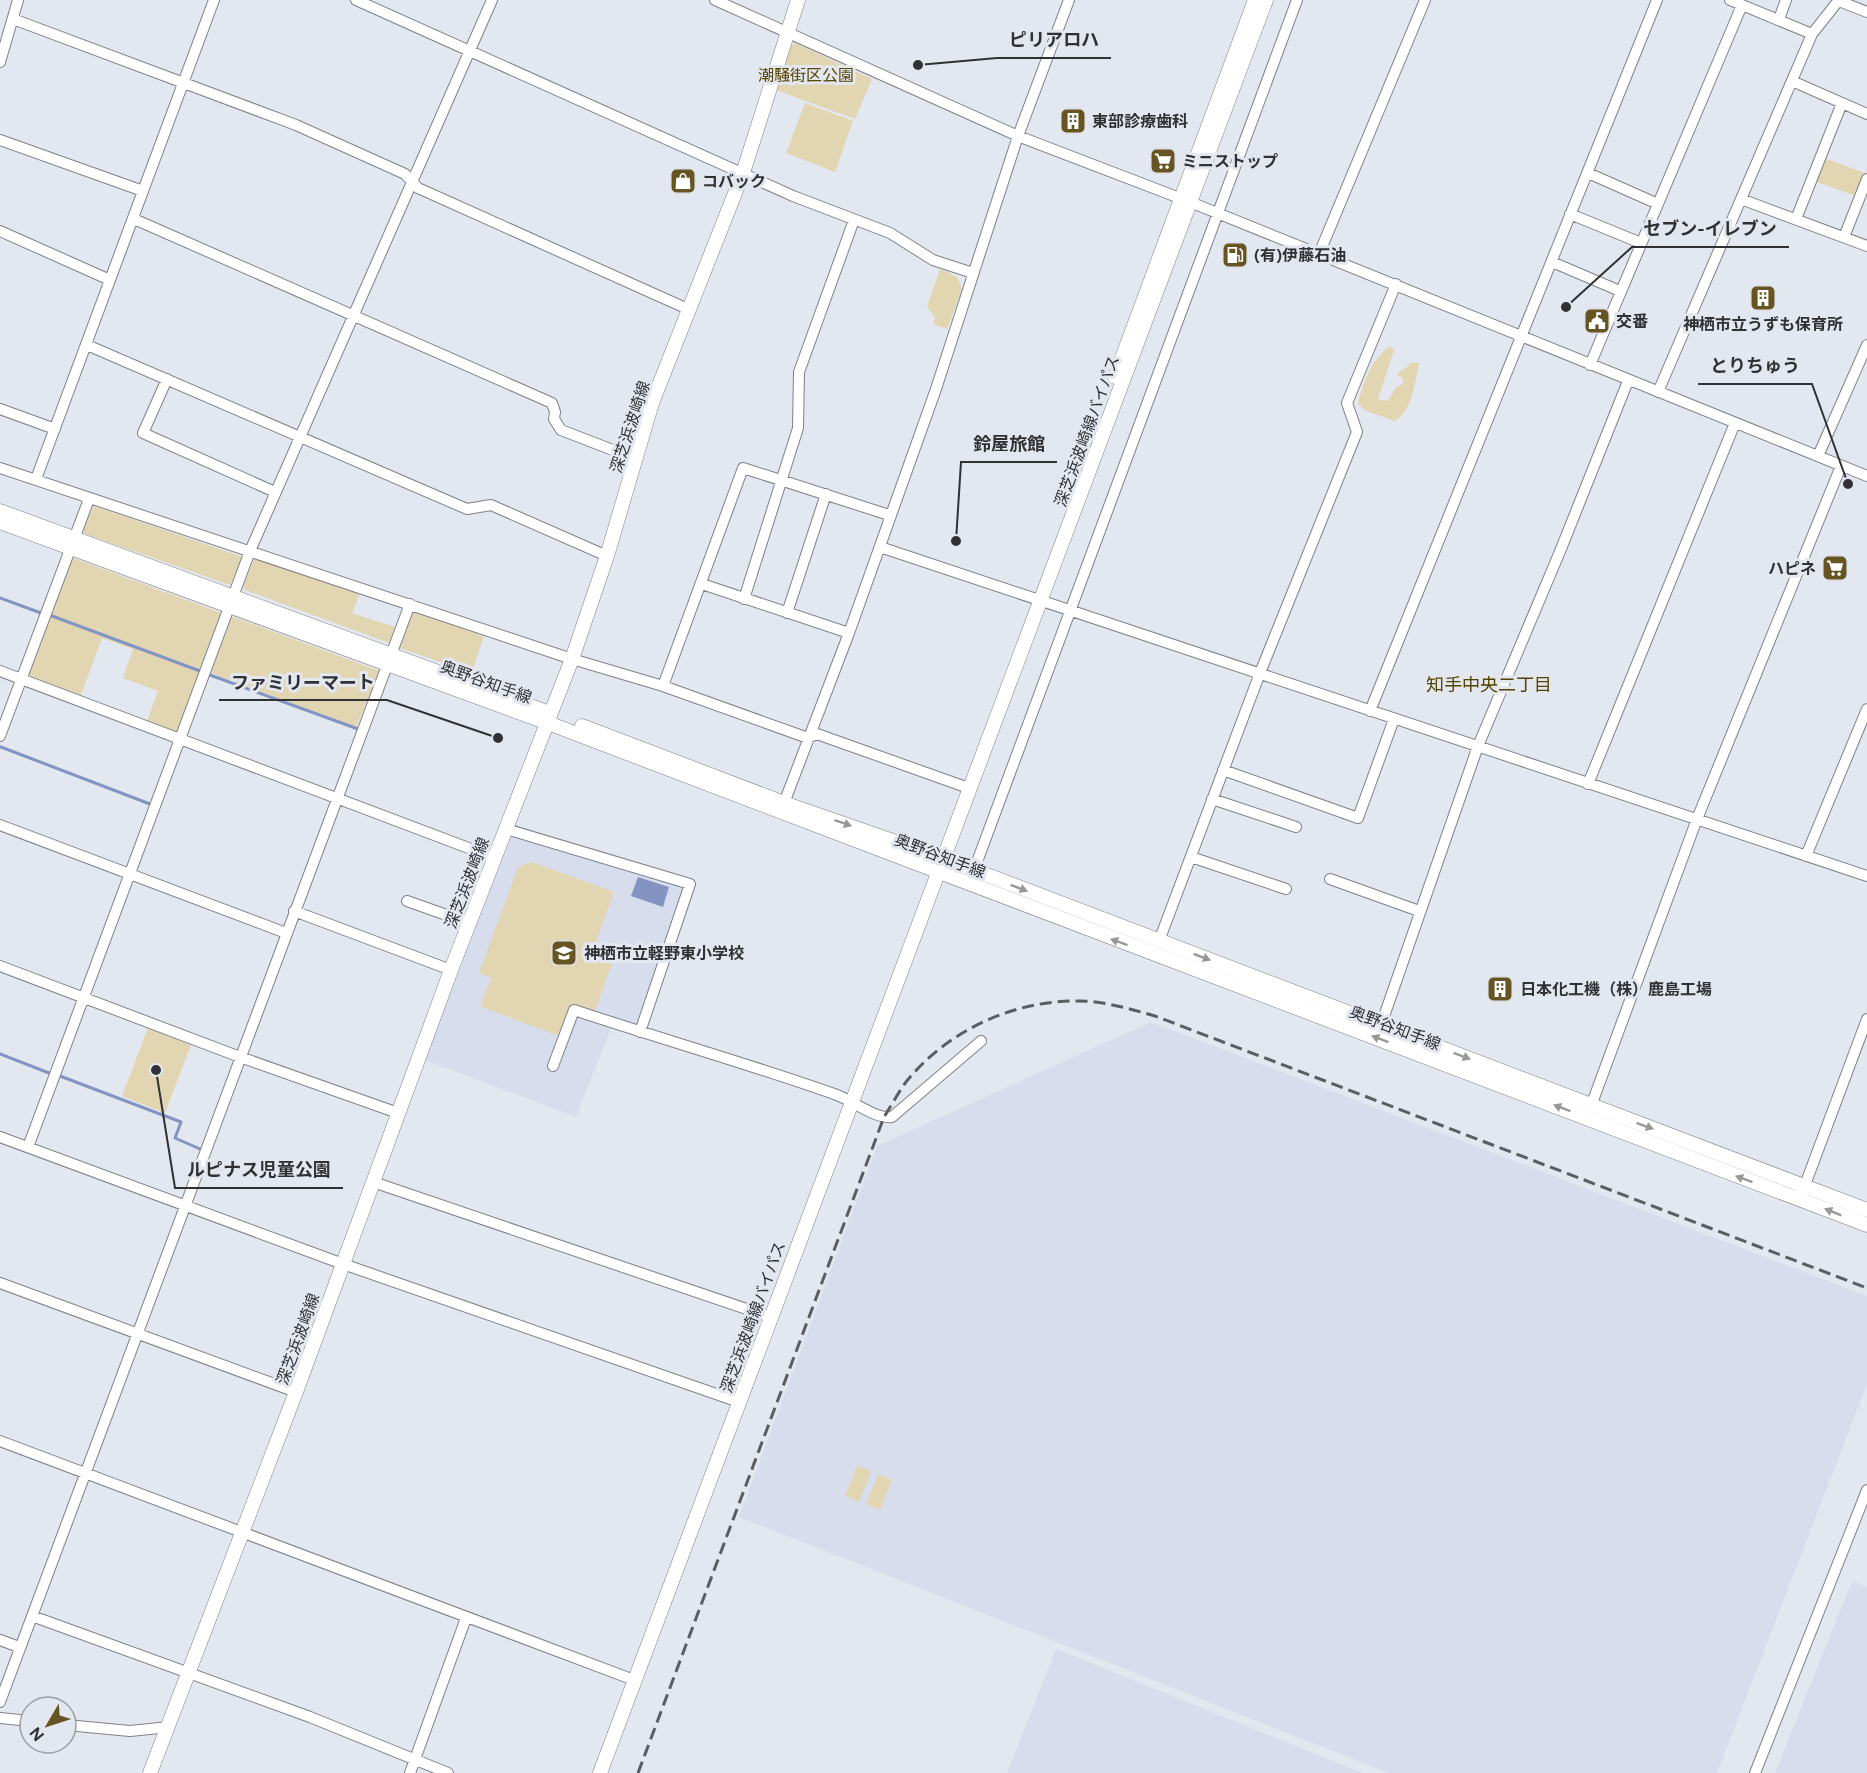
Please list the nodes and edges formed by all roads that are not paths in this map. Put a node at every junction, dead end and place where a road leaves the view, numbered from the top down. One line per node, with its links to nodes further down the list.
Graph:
1 (18, 0): 18 (street)
2 (214, 0): 24 (street)
3 (356, 0): 22 (street)
4 (492, 0): 22 (street)
5 (715, 0): 20 (street)
6 (798, 0): 20 (main road, 深芝浜波崎線)
7 (1069, 0): 28 (street)
8 (1255, 0): 35 (main road, 深芝浜波崎線バイパス)
9 (1266, 0): 35 (main road, 深芝浜波崎線バイパス)
10 (1297, 0): 38 (street)
11 (1425, 0): 47 (street)
12 (1657, 0): 31 (street)
13 (1730, 0): 16 (street)
14 (1786, 0): 19 (street)
15 (1839, 1): 17 (street); 21 (street)
16 (1742, 5): 19 (street); 37 (street)
17 (1867, 12)
18 (13, 19): 23 (street); 24 (street)
19 (1779, 20): 21 (street)
20 (787, 33): 28 (street); 30 (main road, 深芝浜波崎線)
21 (1812, 34): 25 (street)
22 (470, 50): 30 (street); 33 (street)
23 (0, 62)
24 (183, 81): 33 (street); 34 (street)
25 (1792, 81): 26 (street); 36 (street)
26 (1842, 103): 27 (street); 41 (street)
27 (1867, 114)
28 (1018, 136): 35 (street); 49 (street)
29 (0, 140): 34 (street)
30 (743, 173): 42 (street); 53 (main road, 深芝浜波崎線)
31 (1588, 173): 37 (street); 39 (street)
32 (1867, 179): 44 (street)
33 (411, 181): 53 (street); 54 (street)
34 (143, 191): 40 (street)
35 (1186, 200): 38 (street); 86 (main road, 深芝浜波崎線バイパス)
36 (1742, 200): 41 (street); 61 (street)
37 (1658, 204): 45 (street)
38 (1220, 214): 47 (street); 88 (street)
39 (1570, 214): 45 (street); 48 (street)
40 (134, 219): 50 (street); 54 (street)
41 (1796, 219): 44 (street)
42 (854, 220): 49 (street); 72 (street)
43 (0, 231): 50 (street)
44 (1844, 237): 46 (street)
45 (1641, 243): 52 (street)
46 (1867, 246)
47 (1318, 254): 51 (street)
48 (1552, 262): 52 (street); 55 (street)
49 (974, 273): 77 (street)
50 (110, 280): 56 (street)
51 (1396, 284): 55 (street); 94 (street)
52 (1620, 291): 58 (street)
53 (690, 310): 67 (main road, 深芝浜波崎線)
54 (354, 314): 65 (street); 67 (street)
55 (1522, 337): 58 (street); 98 (street)
56 (87, 345): 59 (street); 64 (street)
57 (1867, 345): 66 (street)
58 (1590, 364): 60 (street)
59 (167, 379): 65 (street); 73 (street)
60 (1628, 381): 61 (street); 104 (street)
61 (1658, 392): 63 (street)
62 (0, 409): 64 (street)
63 (1735, 423): 66 (street); 106 (street)
64 (55, 429): 71 (street)
65 (299, 435): 73 (street); 82 (street)
66 (1818, 456): 68 (street)
67 (636, 459): 82 (main road, 深芝浜波崎線)
68 (1841, 466): 70 (street); 111 (street)
69 (0, 468): 71 (street)
70 (1867, 476)
71 (36, 479): 75 (street)
72 (784, 479): 74 (street); 83 (street); 84 (street)
73 (275, 492): 81 (street)
74 (826, 494): 77 (street); 89 (street)
75 (89, 499): 79 (street); 81 (street)
76 (0, 511): 79 (main road, 奥野谷知手線)
77 (889, 515): 80 (street)
78 (0, 522): 79 (main road, 奥野谷知手線)
79 (73, 543): 85 (main road, 奥野谷知手線); 95 (street)
80 (880, 547): 86 (street); 90 (street)
81 (250, 551): 85 (street); 87 (street)
82 (607, 556): 92 (main road, 深芝浜波崎線)
83 (702, 584): 84 (street); 96 (street)
84 (744, 598): 89 (street)
85 (230, 601): 91 (main road, 奥野谷知手線); 103 (street)
86 (1037, 601): 88 (street); 107 (main road, 深芝浜波崎線バイパス); 118 (main road, 深芝浜波崎線バイパス)
87 (410, 604): 91 (street); 92 (street)
88 (1072, 611): 94 (street); 119 (street)
89 (787, 613): 90 (street)
90 (849, 633): 102 (street)
91 (390, 659): 99 (main road, 奥野谷知手線); 108 (street)
92 (572, 659): 96 (street); 99 (main road, 深芝浜波崎線)
93 (0, 671): 95 (street)
94 (1260, 673): 98 (street); 105 (street)
95 (22, 679): 101 (street); 103 (street)
96 (663, 686): 102 (street)
97 (1867, 709): 115 (street)
98 (1370, 711): 100 (street)
99 (549, 718): 110 (main road, 奥野谷知手線); 114 (main road, 深芝浜波崎線); 120 (main road, 奥野谷知手線)
100 (1394, 719): 104 (street); 105 (street)
101 (0, 736)
102 (808, 738): 107 (street); 110 (street)
103 (180, 739): 108 (street); 121 (street)
104 (1478, 746): 106 (street); 127 (street)
105 (1223, 770): 109 (street)
106 (1588, 784): 111 (street)
107 (963, 786): 118 (main road, 深芝浜波崎線バイパス)
108 (336, 798): 117 (street); 126 (street)
109 (1212, 799): 113 (street); 116 (street)
110 (784, 802): 118 (main road, 奥野谷知手線, one-way to 118)
111 (1697, 819): 115 (street); 141 (street)
112 (0, 825): 121 (street)
113 (1296, 827)
114 (506, 829): 117 (main road, 深芝浜波崎線); 136 (street)
115 (1806, 856): 122 (street)
116 (1191, 857): 124 (street); 130 (street)
117 (495, 858): 128 (main road, 深芝浜波崎線)
118 (941, 858): 119 (main road, 奥野谷知手線); 120 (main road, 深芝浜波崎線バイパス)
119 (974, 870): 130 (main road, 奥野谷知手線, one-way to 130)
120 (937, 872): 140 (main road, 深芝浜波崎線バイパス); 147 (main road, 奥野谷知手線, one-way to 120)
121 (130, 874): 129 (street); 133 (street)
122 (1867, 876)
123 (1330, 879): 127 (street)
124 (1286, 889)
125 (407, 901): 128 (street)
126 (294, 911): 129 (street); 132 (street)
127 (1419, 911): 135 (street)
128 (470, 923): 132 (main road, 深芝浜波崎線)
129 (286, 933): 138 (street)
130 (1159, 940): 135 (main road, 奥野谷知手線, one-way to 135)
131 (0, 966): 133 (street)
132 (451, 970): 142 (main road, 深芝浜波崎線)
133 (85, 998): 138 (street); 144 (street)
134 (1867, 1019): 146 (street)
135 (1381, 1025): 141 (main road, 奥野谷知手線, one-way to 141)
136 (640, 1032): 139 (street); 140 (street)
137 (981, 1041): 140 (street)
138 (240, 1057): 142 (street); 148 (street)
139 (554, 1066)
140 (851, 1100): 153 (main road, 深芝浜波崎線バイパス)
141 (1591, 1106): 146 (main road, 奥野谷知手線, one-way to 146)
142 (398, 1113): 145 (main road, 深芝浜波崎線)
143 (0, 1137): 144 (street)
144 (28, 1147): 148 (street)
145 (373, 1182): 151 (main road, 深芝浜波崎線); 153 (street)
146 (1805, 1185): 147 (street); 149 (main road, 奥野谷知手線)
147 (1799, 1199): 150 (main road, 奥野谷知手線, one-way to 147)
148 (185, 1204): 151 (street); 154 (street)
149 (1867, 1210)
150 (1867, 1226)
151 (343, 1264): 155 (main road, 深芝浜波崎線); 156 (street)
152 (0, 1283): 154 (street)
153 (770, 1317): 156 (main road, 深芝浜波崎線バイパス)
154 (137, 1335): 155 (street); 158 (street)
155 (296, 1392): 161 (main road, 深芝浜波崎線)
156 (739, 1401): 167 (main road, 深芝浜波崎線バイパス)
157 (0, 1441): 158 (street)
158 (86, 1472): 161 (street); 162 (street)
159 (1867, 1490): 178 (street)
160 (1867, 1507): 179 (street)
161 (241, 1534): 163 (street); 166 (main road, 深芝浜波崎線)
162 (32, 1616): 165 (street); 166 (street)
163 (466, 1618): 167 (street); 173 (street)
164 (0, 1640): 165 (street)
165 (19, 1647): 168 (street)
166 (188, 1675): 172 (main road, 深芝浜波崎線); 173 (street)
167 (634, 1680): 177 (main road, 深芝浜波崎線バイパス)
168 (0, 1702)
169 (0, 1718): 170 (street)
170 (18, 1720)
171 (78, 1726): 172 (street)
172 (169, 1727): 174 (main road, 深芝浜波崎線)
173 (415, 1761): 175 (street); 176 (street)
174 (150, 1773)
175 (410, 1773)
176 (448, 1773)
177 (600, 1773)
178 (1755, 1773)
179 (1763, 1773)

